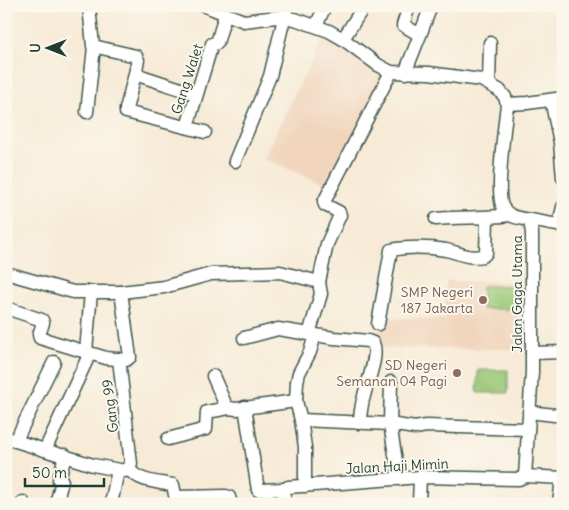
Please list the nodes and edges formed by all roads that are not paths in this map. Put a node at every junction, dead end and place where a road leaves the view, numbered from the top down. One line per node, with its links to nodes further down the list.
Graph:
1 (89, 6): 13 (street)
2 (205, 6): 8 (street)
3 (325, 6): 9 (street)
4 (364, 6): 11 (street)
5 (409, 6): 10 (street)
6 (431, 6): 10 (street)
7 (285, 12): 8 (street); 9 (street); 24 (street)
8 (225, 15): 18 (street, Gang Walet)
9 (316, 26): 11 (street)
10 (420, 34): 15 (street)
11 (343, 39): 14 (street)
12 (490, 43): 17 (street)
13 (94, 48): 16 (street); 21 (street)
14 (391, 72): 15 (street); 33 (street)
15 (405, 73): 17 (street)
16 (135, 74): 18 (street); 22 (street)
17 (489, 83): 20 (street)
18 (196, 94): 22 (street, Gang Walet)
19 (557, 99): 20 (street); 25 (street)
20 (507, 104): 27 (street, Jalan Gaga Utama)
21 (87, 112)
22 (187, 127): 23 (street)
23 (206, 132)
24 (235, 161)
25 (563, 178)
26 (563, 208): 31 (street)
27 (510, 215): 28 (street); 30 (street, Jalan Gaga Utama)
28 (487, 218): 29 (street); 37 (street)
29 (436, 219)
30 (530, 220): 31 (street); 42 (street, Jalan Gaga Utama)
31 (561, 225)
32 (6, 273): 34 (street)
33 (319, 282): 35 (street); 38 (street)
34 (91, 292): 35 (street); 40 (street)
35 (121, 292): 43 (street)
36 (6, 308): 40 (street)
37 (378, 324)
38 (312, 334): 39 (street); 47 (street); 53 (street)
39 (244, 338)
40 (88, 352): 43 (street); 58 (street, Gang 99)
41 (563, 352): 42 (street)
42 (532, 353): 50 (street, Jalan Gaga Utama)
43 (119, 359): 60 (street, Gang 99)
44 (54, 362): 56 (street)
45 (213, 376): 49 (street)
46 (391, 382): 54 (street)
47 (296, 401): 48 (street); 52 (street)
48 (245, 407): 49 (street); 66 (street, Jalan Haji Mimin)
49 (229, 408): 57 (street)
50 (529, 412): 51 (street); 55 (street, Jalan Gaga Utama)
51 (563, 416)
52 (301, 420): 53 (street); 65 (street)
53 (359, 424): 54 (street)
54 (390, 424): 55 (street); 64 (street)
55 (528, 429): 61 (street, Jalan Gaga Utama)
56 (11, 439): 58 (street)
57 (168, 439)
58 (45, 450): 59 (street)
59 (66, 455): 60 (street); 68 (street)
60 (123, 469): 67 (street, Gang 99); 69 (street)
61 (525, 476): 62 (street, Jalan Haji Mimin); 63 (street, Jalan Haji Mimin)
62 (420, 477): 64 (street, Jalan Haji Mimin); 71 (street)
63 (562, 478): 72 (street)
64 (399, 479): 65 (street, Jalan Haji Mimin)
65 (305, 486): 66 (street, Jalan Haji Mimin)
66 (285, 489): 70 (street)
67 (113, 503)
68 (56, 504)
69 (231, 504)
70 (284, 504)
71 (419, 504)
72 (559, 504)

